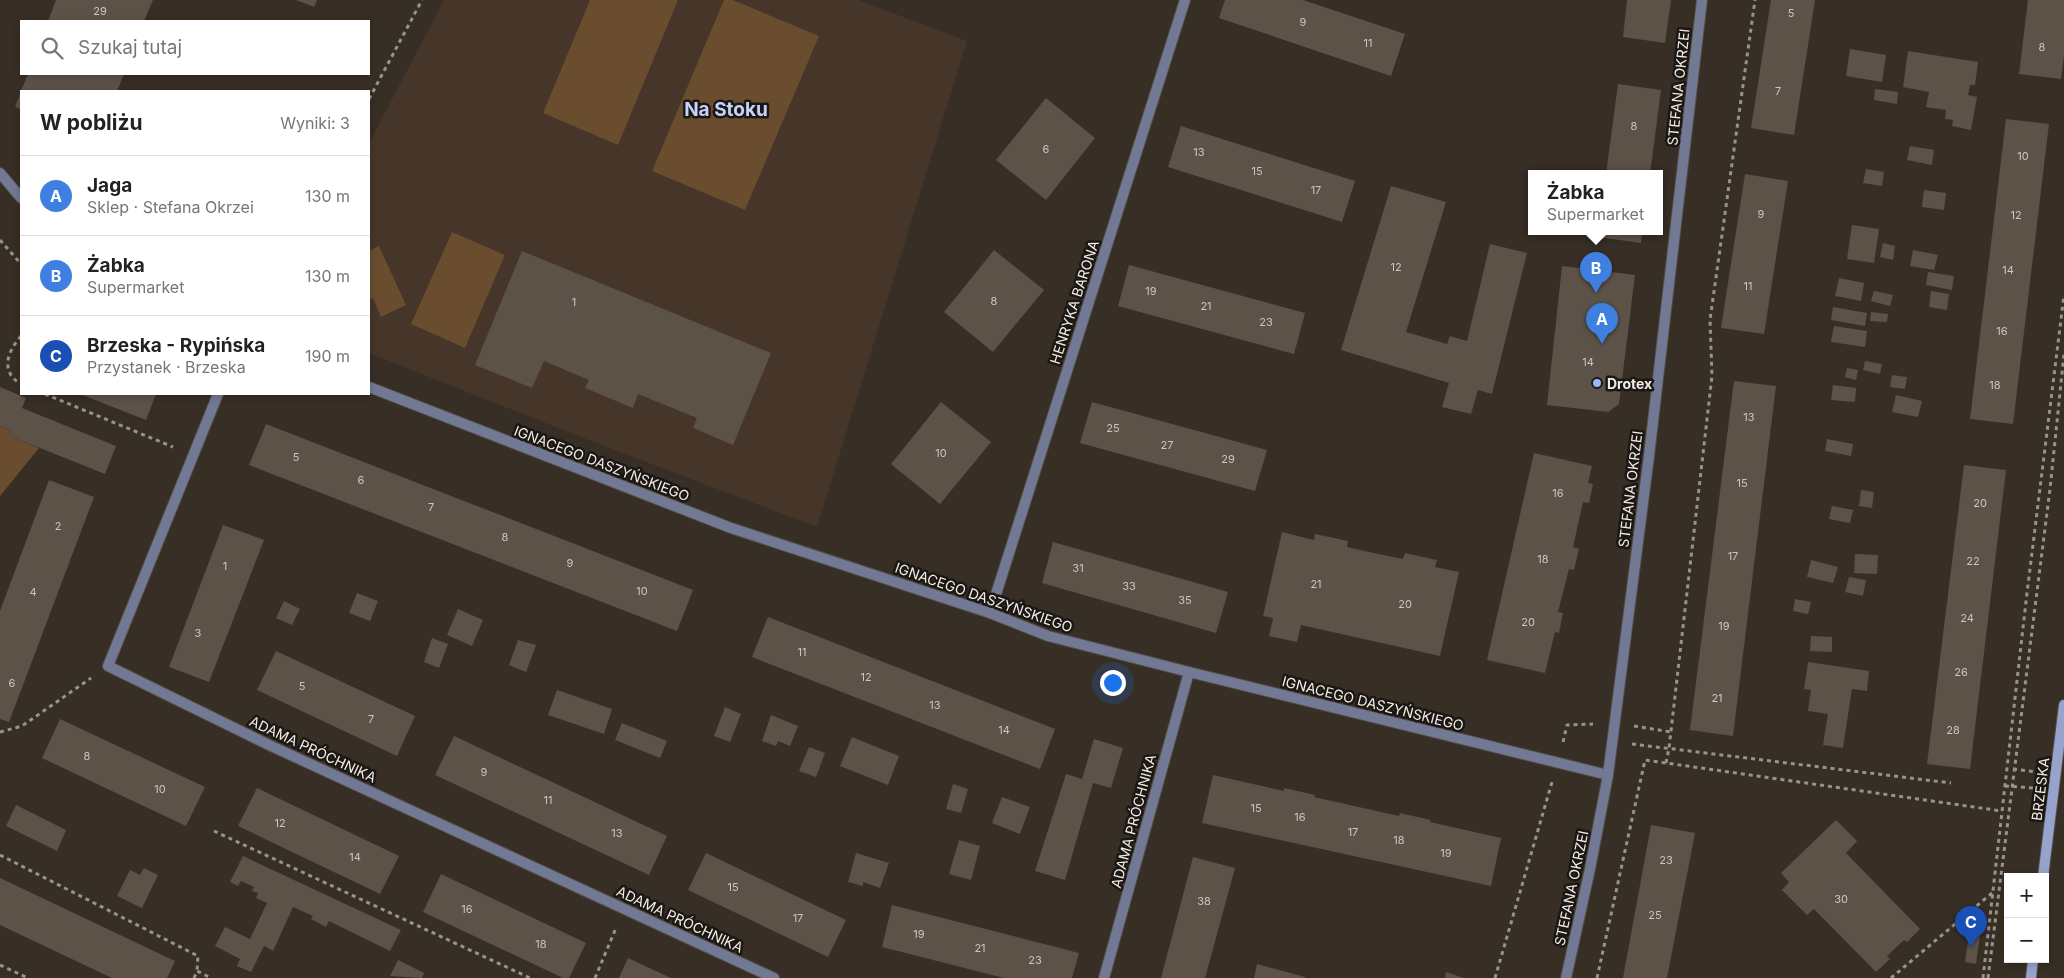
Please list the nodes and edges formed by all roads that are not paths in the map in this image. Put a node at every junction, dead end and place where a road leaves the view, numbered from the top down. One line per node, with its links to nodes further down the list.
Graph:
1 (1185, 0): 7 (street, HENRYKA BARONA)
2 (1702, 0): 10 (street, STEFANA OKRZEI)
3 (0, 172): 4 (street)
4 (20, 197)
5 (370, 387): 7 (street, IGNACEGO DASZYŃSKIEGO)
6 (218, 395): 13 (street, ADAMA PRÓCHNIKA)
7 (990, 613): 8 (street, IGNACEGO DASZYŃSKIEGO)
8 (1189, 672): 10 (street, IGNACEGO DASZYŃSKIEGO); 14 (street, ADAMA PRÓCHNIKA)
9 (2064, 705): 11 (main road, BRZESKA)
10 (1608, 775): 15 (street, STEFANA OKRZEI)
11 (2043, 873)
12 (2033, 963): 16 (main road)
13 (774, 978)
14 (1104, 978)
15 (1566, 978)
16 (2031, 978)

